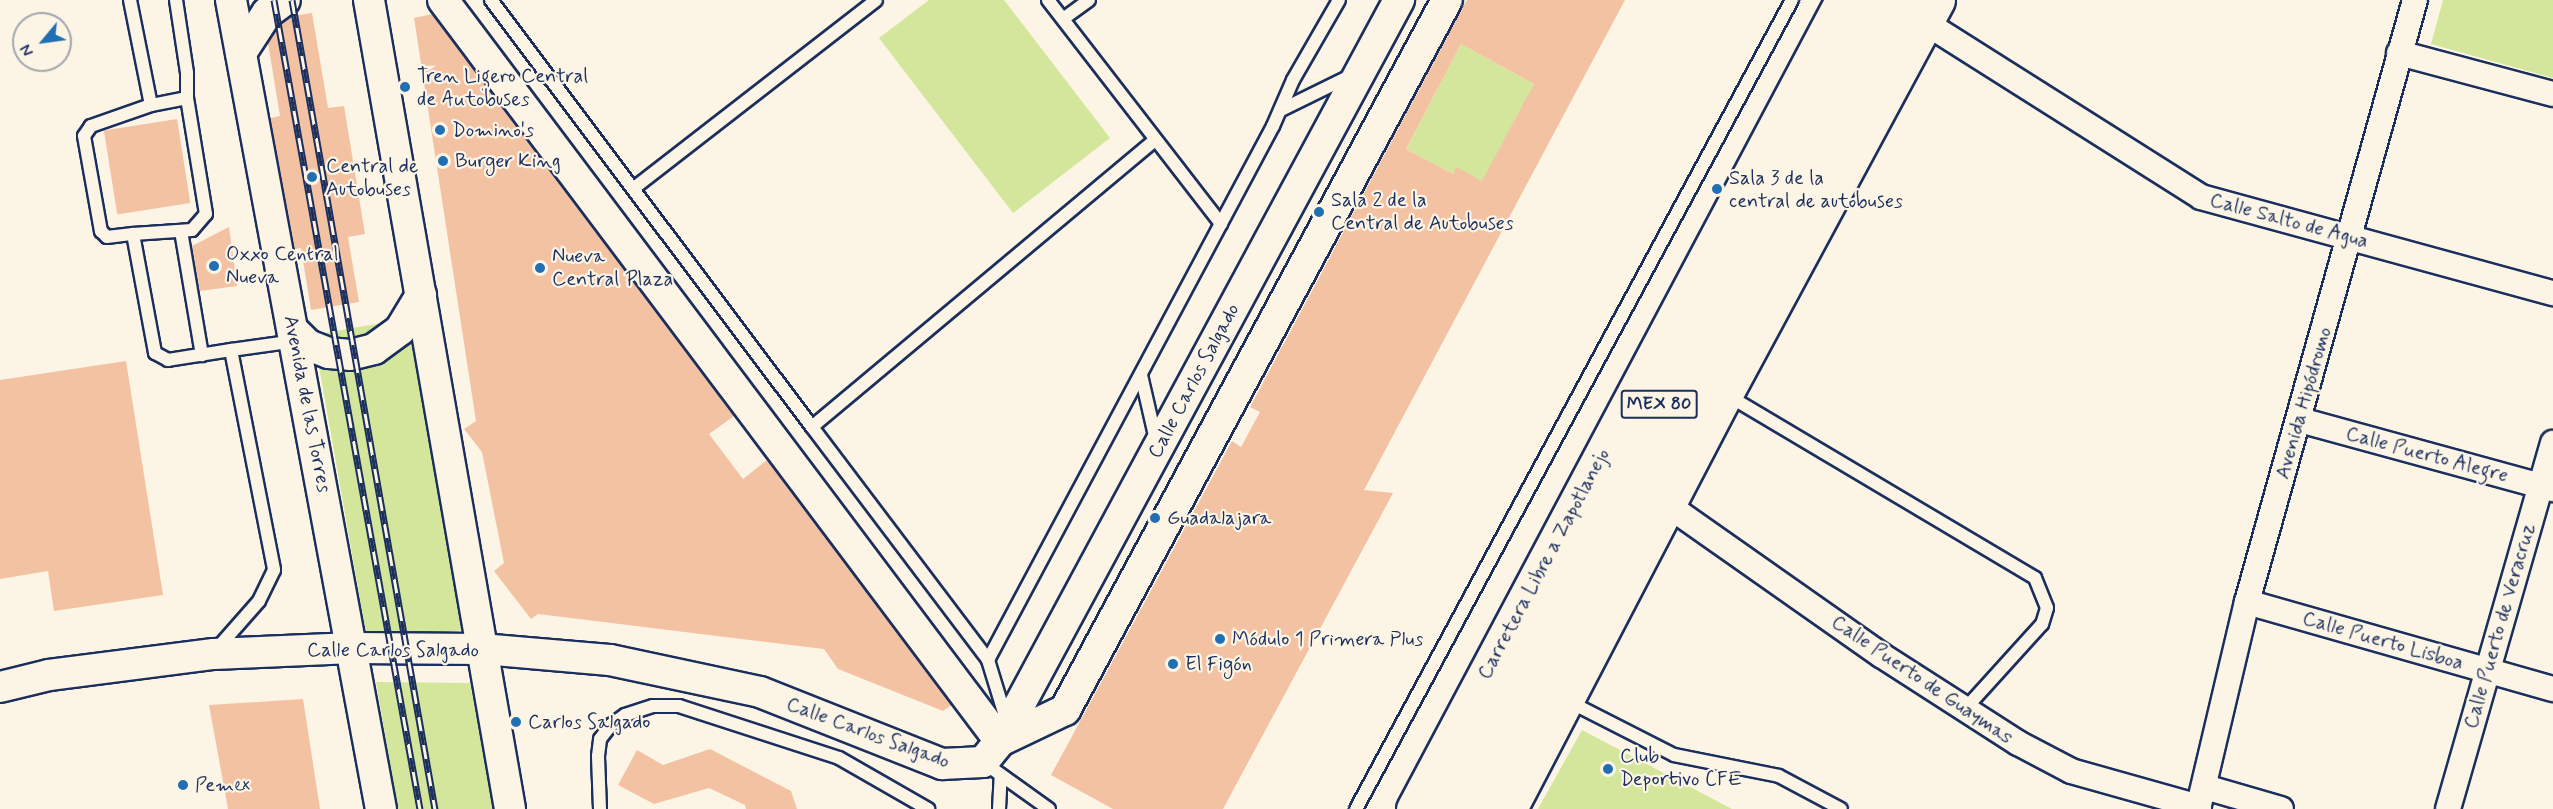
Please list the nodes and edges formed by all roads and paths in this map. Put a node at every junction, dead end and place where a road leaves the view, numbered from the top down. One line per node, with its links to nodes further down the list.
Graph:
1 (130, 0): 26 (lane)
2 (176, 0): 25 (lane)
3 (231, 0): 21 (street, Avenida de las Torres)
4 (285, 0): 21 (street)
5 (369, 0): 36 (street)
6 (443, 0): 58 (street)
7 (491, 0): 30 (lane)
8 (876, 0): 30 (lane)
9 (1048, 0): 20 (lane)
10 (1089, 0): 20 (lane)
11 (1339, 0): 27 (lane)
12 (1399, 0): 23 (street, Calle Carlos Salgado)
13 (1447, 0): 58 (street)
14 (1792, 0): 66 (lane)
15 (1842, 0): 29 (main road, Carretera Libre a Zapotlanejo)
16 (1858, 0): 29 (main road)
17 (1874, 0): 68 (main road, Carretera Libre a Zapotlanejo / MEX 80)
18 (2415, 0): 22 (street, Avenida Hipódromo)
19 (1924, 8): 34 (street, Calle Salto de Agua); 41 (main road); 69 (main road, MEX 80)
20 (1063, 19): 28 (lane)
21 (241, 53): 37 (street, Avenida de las Torres)
22 (2399, 53): 24 (street); 34 (street, Avenida Hipódromo)
23 (1361, 71): 27 (lane); 45 (street, Calle Carlos Salgado)
24 (2553, 94)
25 (187, 98): 26 (lane); 32 (lane)
26 (151, 105): 33 (lane)
27 (1281, 110): 31 (lane)
28 (1155, 140): 31 (lane); 43 (lane)
29 (1767, 146): 67 (main road, Carretera Libre a Zapotlanejo)
30 (634, 188): 43 (lane)
31 (1221, 224): 40 (lane)
32 (181, 231): 33 (lane); 39 (lane)
33 (133, 234): 39 (lane)
34 (2349, 237): 35 (street, Calle Salto de Agua); 42 (street, Avenida Hipódromo)
35 (2553, 293)
36 (421, 295): 37 (street); 50 (street)
37 (294, 336): 38 (lane); 49 (street, Avenida de las Torres)
38 (231, 350): 39 (lane); 51 (lane)
39 (202, 355)
40 (1141, 375): 45 (lane); 52 (lane)
41 (1726, 394): 47 (main road); 57 (lane)
42 (2300, 420): 46 (street, Calle Puerto Alegre); 48 (street, Avenida Hipódromo)
43 (812, 427): 52 (lane)
44 (2553, 443): 46 (street, Calle Puerto de Veracruz)
45 (1158, 447): 58 (street, Calle Carlos Salgado)
46 (2547, 488): 53 (street, Calle Puerto de Veracruz)
47 (1669, 506): 56 (main road); 57 (street, Calle Puerto de Guaymas)
48 (2247, 602): 53 (street, Calle Puerto Lisboa); 59 (street, Avenida Hipódromo)
49 (352, 648): 50 (street, Calle Carlos Salgado); 51 (street, Calle Carlos Salgado); 60 (street, Avenida de las Torres)
50 (483, 649): 58 (street, Calle Carlos Salgado); 61 (street)
51 (213, 654): 54 (street, Calle Carlos Salgado)
52 (988, 660): 58 (lane)
53 (2488, 670): 55 (street, Calle Puerto Lisboa); 73 (street, Calle Puerto de Veracruz)
54 (0, 687)
55 (2553, 689)
56 (1568, 701): 70 (main road); 71 (lane)
57 (1965, 710): 59 (street, Calle Puerto de Guaymas)
58 (997, 752): 64 (lane); 65 (lane)
59 (2201, 801): 72 (street, Calle Puerto de Guaymas)
60 (381, 809)
61 (510, 809)
62 (600, 809): 63 (lane)
63 (928, 809)
64 (999, 809)
65 (1049, 809)
66 (1356, 809)
67 (1413, 809)
68 (1445, 809)
69 (1479, 809)
70 (1510, 809)
71 (1840, 809)
72 (2282, 809)
73 (2448, 809)

